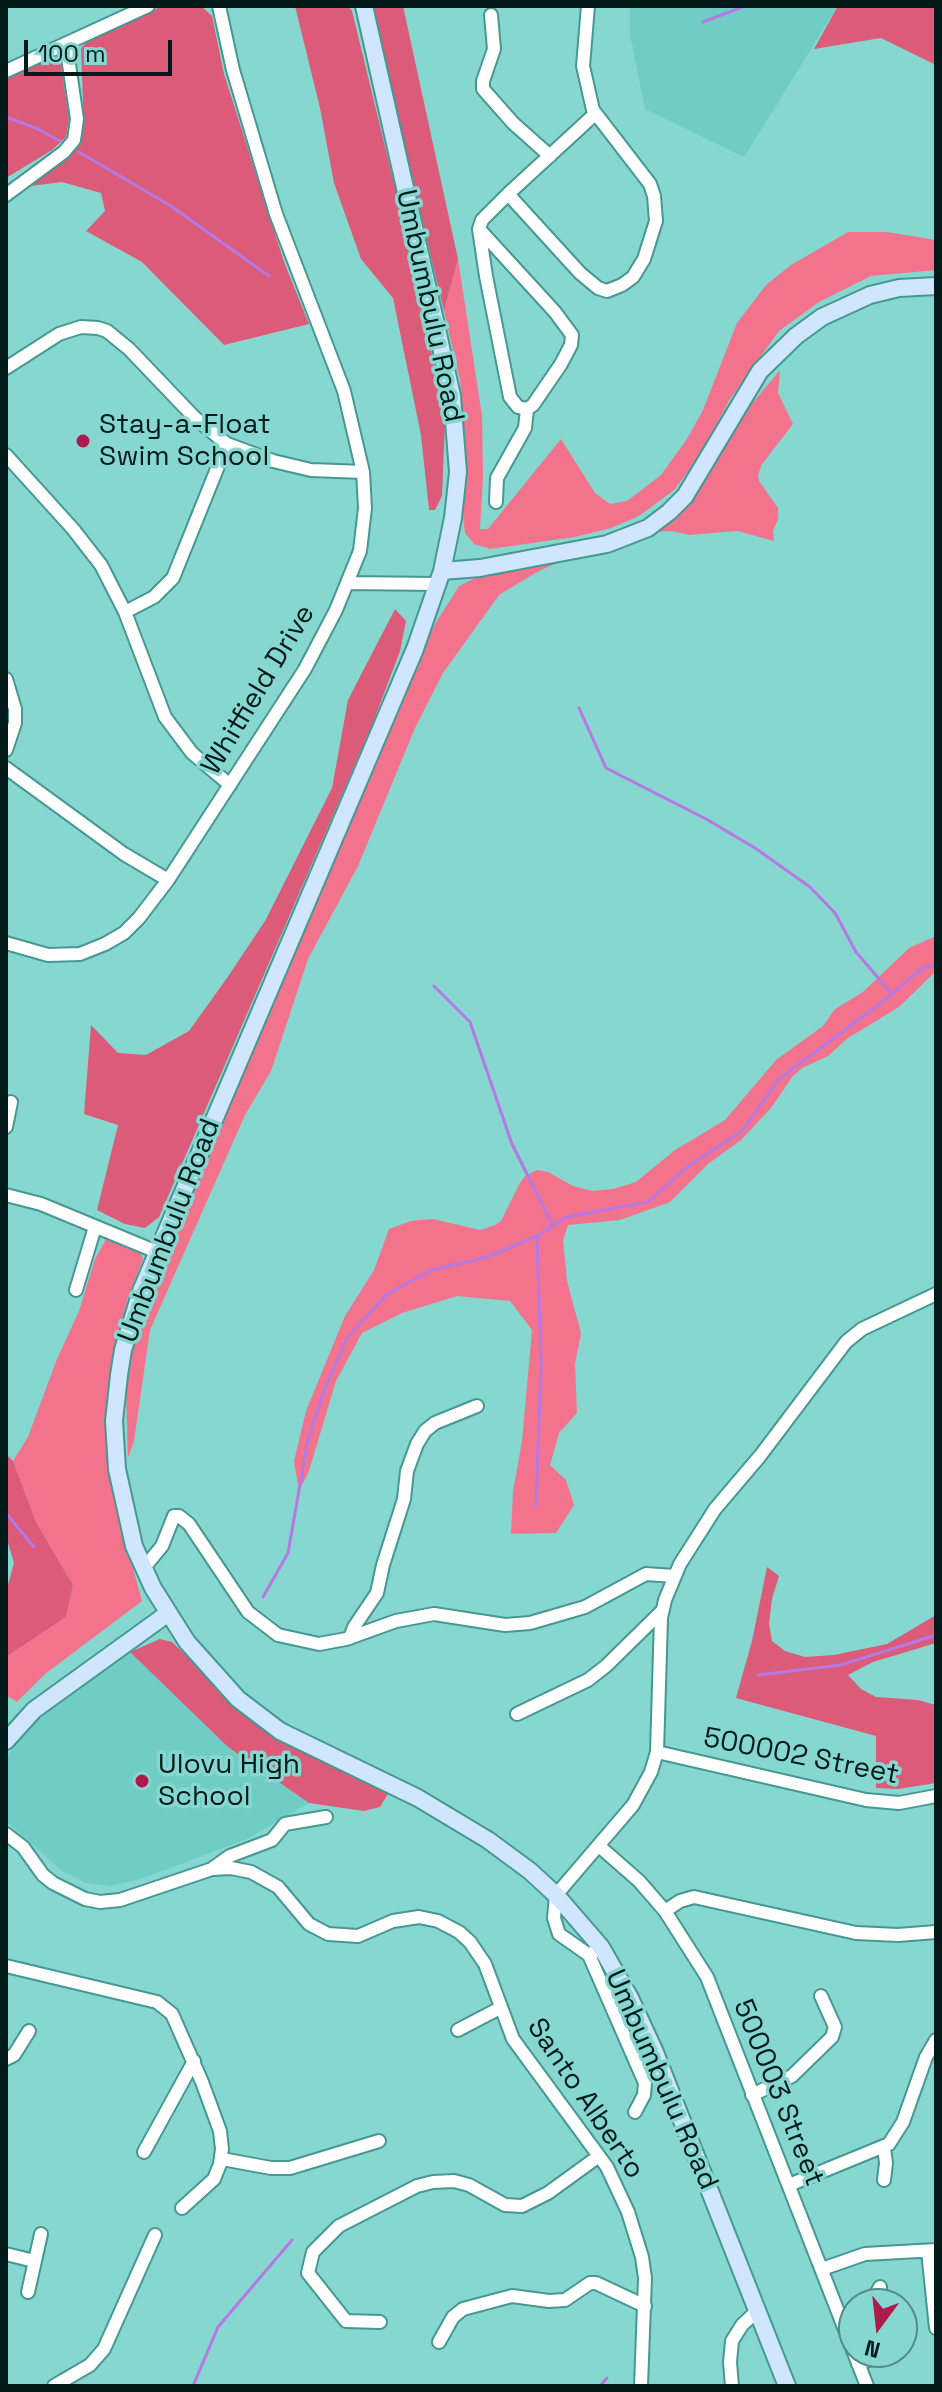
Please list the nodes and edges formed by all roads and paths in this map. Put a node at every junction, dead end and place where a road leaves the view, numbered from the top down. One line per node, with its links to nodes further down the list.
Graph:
1 (148, 6): 6 (street)
2 (219, 6): 18 (street, Whitfield Drive)
3 (364, 6): 20 (main road, Umbumbulu Road)
4 (588, 6): 8 (street)
5 (491, 15): 9 (street)
6 (66, 44): 7 (street); 11 (street)
7 (6, 71)
8 (595, 114): 9 (street); 10 (street)
9 (550, 156): 10 (street)
10 (508, 194): 12 (street)
11 (6, 195)
12 (479, 229): 15 (street); 15 (street)
13 (936, 286): 20 (main road)
14 (6, 368): 16 (street)
15 (527, 409): 19 (street)
16 (227, 444): 18 (street); 22 (street)
17 (6, 455): 22 (street)
18 (363, 472): 21 (street, Whitfield Drive)
19 (496, 502)
20 (440, 577): 21 (street); 33 (main road, Umbumbulu Road)
21 (347, 583): 26 (street, Whitfield Drive)
22 (125, 612): 26 (street)
23 (6, 679): 24 (street)
24 (6, 750)
25 (6, 768): 27 (street)
26 (230, 785): 27 (street, Whitfield Drive)
27 (168, 880): 28 (street, Whitfield Drive)
28 (6, 943)
29 (11, 1102): 30 (street)
30 (6, 1127)
31 (6, 1195): 32 (street)
32 (95, 1227): 33 (street); 34 (street)
33 (157, 1252): 37 (main road, Umbumbulu Road)
34 (76, 1290)
35 (936, 1294): 38 (street)
36 (477, 1406): 41 (street)
37 (143, 1569): 40 (main road, Umbumbulu Road); 41 (street)
38 (674, 1576): 39 (street); 41 (street)
39 (663, 1610): 42 (street); 44 (street)
40 (167, 1614): 43 (main road); 50 (main road, Umbumbulu Road)
41 (350, 1638)
42 (517, 1714)
43 (6, 1741)
44 (657, 1752): 45 (street, 500002 Street); 48 (street)
45 (936, 1796)
46 (326, 1817): 49 (street)
47 (6, 1834): 49 (street, Santo Alberto)
48 (599, 1846): 50 (street); 51 (street, 500003 Street)
49 (212, 1869): 56 (street, Santo Alberto)
50 (556, 1895): 53 (main road, Umbumbulu Road); 53 (street)
51 (665, 1911): 52 (street); 62 (street, 500003 Street)
52 (936, 1932)
53 (595, 1951): 63 (street); 80 (main road, Umbumbulu Road)
54 (6, 1966): 61 (street)
55 (821, 1996): 62 (street)
56 (500, 2008): 57 (street); 67 (street, Santo Alberto)
57 (458, 2030)
58 (29, 2031): 60 (street)
59 (936, 2040): 65 (street)
60 (6, 2059)
61 (194, 2061): 66 (street); 68 (street)
62 (752, 2095): 70 (street, 500003 Street)
63 (635, 2112)
64 (379, 2141): 68 (street)
65 (884, 2148): 69 (street); 70 (street)
66 (144, 2152)
67 (599, 2156): 79 (street, Santo Alberto); 82 (street)
68 (222, 2159): 71 (street)
69 (884, 2180)
70 (789, 2185): 77 (street, 500003 Street)
71 (182, 2208)
72 (41, 2234): 76 (street)
73 (155, 2235): 85 (street)
74 (932, 2251): 77 (street); 83 (street)
75 (6, 2254): 76 (street)
76 (34, 2261): 78 (street)
77 (822, 2269): 81 (street, 500003 Street)
78 (28, 2292)
79 (645, 2306): 84 (street); 87 (street, Santo Alberto)
80 (757, 2311): 88 (street); 89 (main road, Umbumbulu Road)
81 (838, 2311)
82 (380, 2322)
83 (936, 2328)
84 (439, 2342)
85 (78, 2380): 86 (street)
86 (54, 2386)
87 (641, 2386)
88 (732, 2386)
89 (787, 2386)

